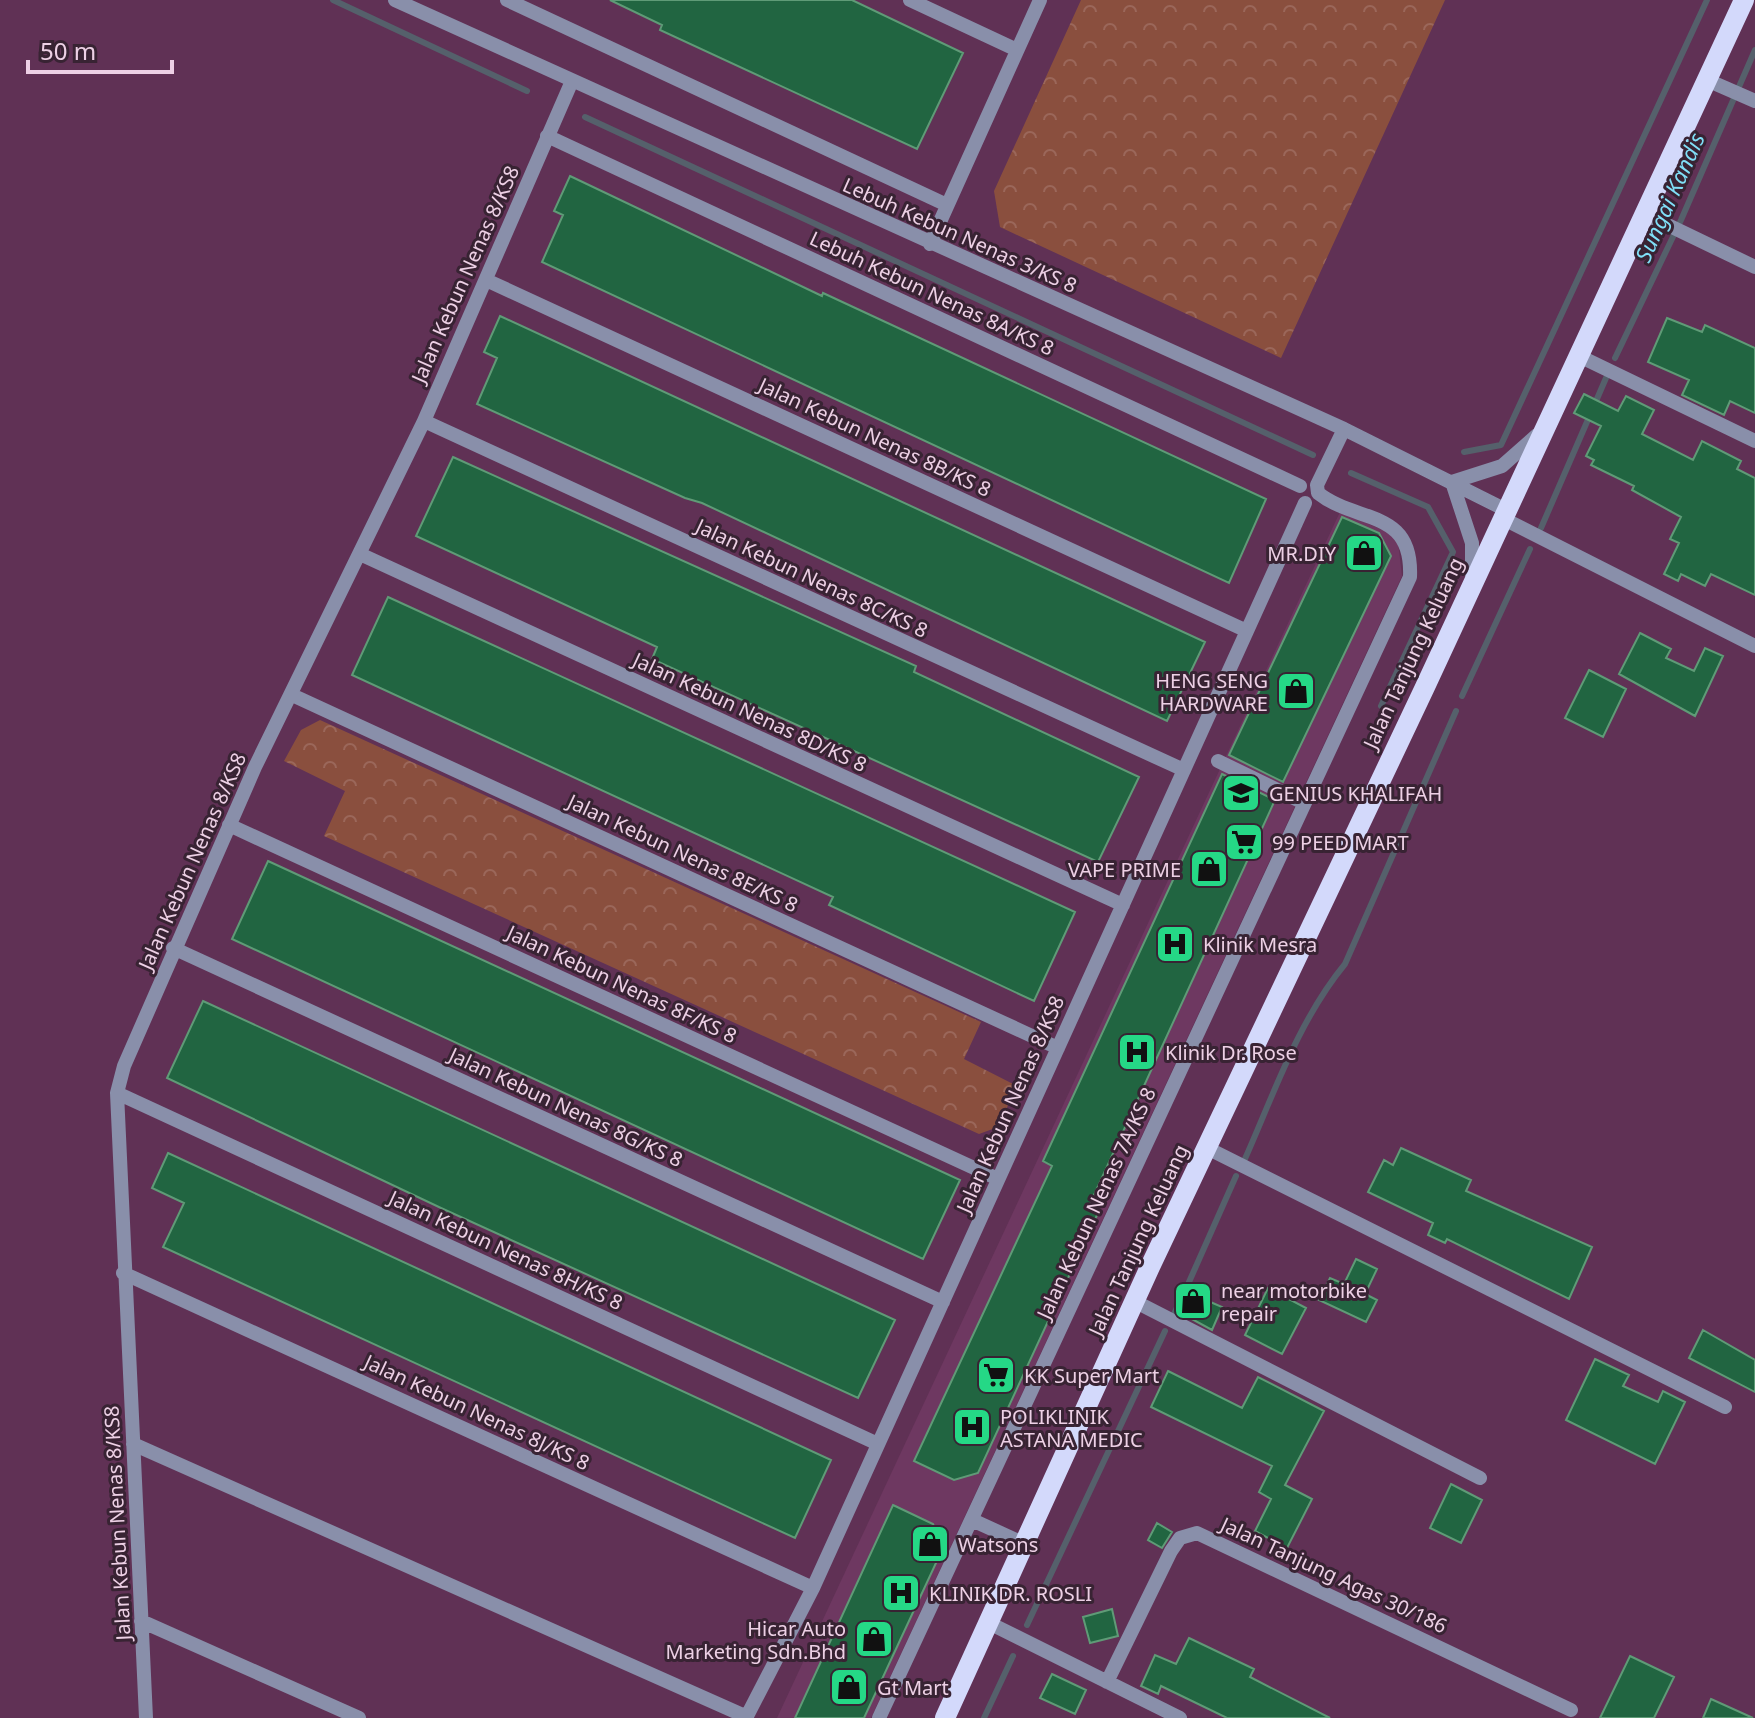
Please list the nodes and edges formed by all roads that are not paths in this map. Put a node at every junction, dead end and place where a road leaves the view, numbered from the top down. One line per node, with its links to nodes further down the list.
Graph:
1 (395, 0): 7 (street, Lebuh Kebun Nenas 3/KS 8)
2 (507, 0): 11 (street)
3 (910, 0): 6 (street)
4 (1040, 0): 6 (street)
5 (1744, 0): 8 (main road, Jalan Tanjung Keluang)
6 (1017, 50): 11 (street)
7 (572, 81): 10 (street, Jalan Kebun Nenas 8/KS8); 13 (street, Lebuh Kebun Nenas 3/KS 8)
8 (1711, 81): 9 (street); 12 (main road, Jalan Tanjung Keluang)
9 (1755, 101)
10 (547, 136): 15 (street, Jalan Kebun Nenas 8/KS8); 22 (street, Lebuh Kebun Nenas 8A/KS 8)
11 (947, 205): 13 (street)
12 (1645, 214): 14 (street); 16 (main road, Jalan Tanjung Keluang)
13 (930, 244): 19 (street, Lebuh Kebun Nenas 3/KS 8)
14 (1755, 267)
15 (486, 280): 17 (street, Jalan Kebun Nenas 8/KS8); 27 (street, Jalan Kebun Nenas 8B/KS 8)
16 (1579, 356): 18 (main road, Jalan Tanjung Keluang); 20 (street)
17 (424, 421): 25 (street, Jalan Kebun Nenas 8/KS8); 31 (street, Jalan Kebun Nenas 8C/KS 8)
18 (1546, 425): 21 (street); 24 (main road, Jalan Tanjung Keluang)
19 (1344, 429): 21 (street, Lebuh Kebun Nenas 3/KS 8); 32 (street, Jalan Kebun Nenas 7A/KS 8)
20 (1755, 441)
21 (1452, 482): 24 (street, Lebuh Kebun Nenas 3/KS 8); 26 (street)
22 (1300, 486)
23 (1305, 503): 27 (street, Jalan Kebun Nenas 8/KS8)
24 (1504, 514): 26 (main road, Jalan Tanjung Keluang); 28 (street, Lebuh Kebun Nenas 3/KS 8)
25 (362, 555): 29 (street, Jalan Kebun Nenas 8/KS8); 34 (street, Jalan Kebun Nenas 8D/KS 8)
26 (1472, 584): 38 (main road, Jalan Tanjung Keluang)
27 (1247, 631): 31 (street, Jalan Kebun Nenas 8/KS8)
28 (1755, 646)
29 (292, 695): 33 (street, Jalan Kebun Nenas 8/KS8); 36 (street, Jalan Kebun Nenas 8E/KS 8)
30 (1218, 761): 32 (street)
31 (1184, 770): 34 (street, Jalan Kebun Nenas 8/KS8)
32 (1304, 803): 47 (street, Jalan Kebun Nenas 7A/KS 8)
33 (229, 825): 35 (street, Jalan Kebun Nenas 8/KS8); 39 (street, Jalan Kebun Nenas 8F/KS 8)
34 (1123, 905): 36 (street, Jalan Kebun Nenas 8/KS8)
35 (173, 948): 37 (street, Jalan Kebun Nenas 8/KS8); 41 (street, Jalan Kebun Nenas 8G/KS 8)
36 (1058, 1048): 39 (street, Jalan Kebun Nenas 8/KS8)
37 (117, 1093): 40 (street, Jalan Kebun Nenas 8/KS8); 45 (street, Jalan Kebun Nenas 8H/KS 8)
38 (1207, 1148): 42 (main road, Jalan Tanjung Keluang); 43 (street)
39 (998, 1179): 41 (street, Jalan Kebun Nenas 8/KS8)
40 (123, 1273): 44 (street, Jalan Kebun Nenas 8/KS8); 49 (street, Jalan Kebun Nenas 8J/KS 8)
41 (943, 1302): 45 (street, Jalan Kebun Nenas 8/KS8)
42 (1136, 1302): 46 (street); 48 (main road, Jalan Tanjung Keluang)
43 (1725, 1407)
44 (133, 1444): 50 (street, Jalan Kebun Nenas 8/KS8); 56 (street)
45 (878, 1444): 49 (street, Jalan Kebun Nenas 8/KS8)
46 (1480, 1478)
47 (972, 1520): 48 (street); 57 (street, Jalan Kebun Nenas 7A/KS 8)
48 (1025, 1544): 51 (main road, Jalan Tanjung Keluang)
49 (813, 1588): 56 (street, Jalan Kebun Nenas 8/KS8)
50 (141, 1621): 54 (street, Jalan Kebun Nenas 8/KS8); 55 (street)
51 (989, 1623): 52 (street); 58 (main road, Jalan Tanjung Keluang)
52 (1107, 1682): 53 (street, Jalan Tanjung Agas 30/186); 59 (street)
53 (1571, 1710)
54 (146, 1718)
55 (359, 1718)
56 (746, 1718)
57 (879, 1718)
58 (945, 1718)
59 (1180, 1718)

